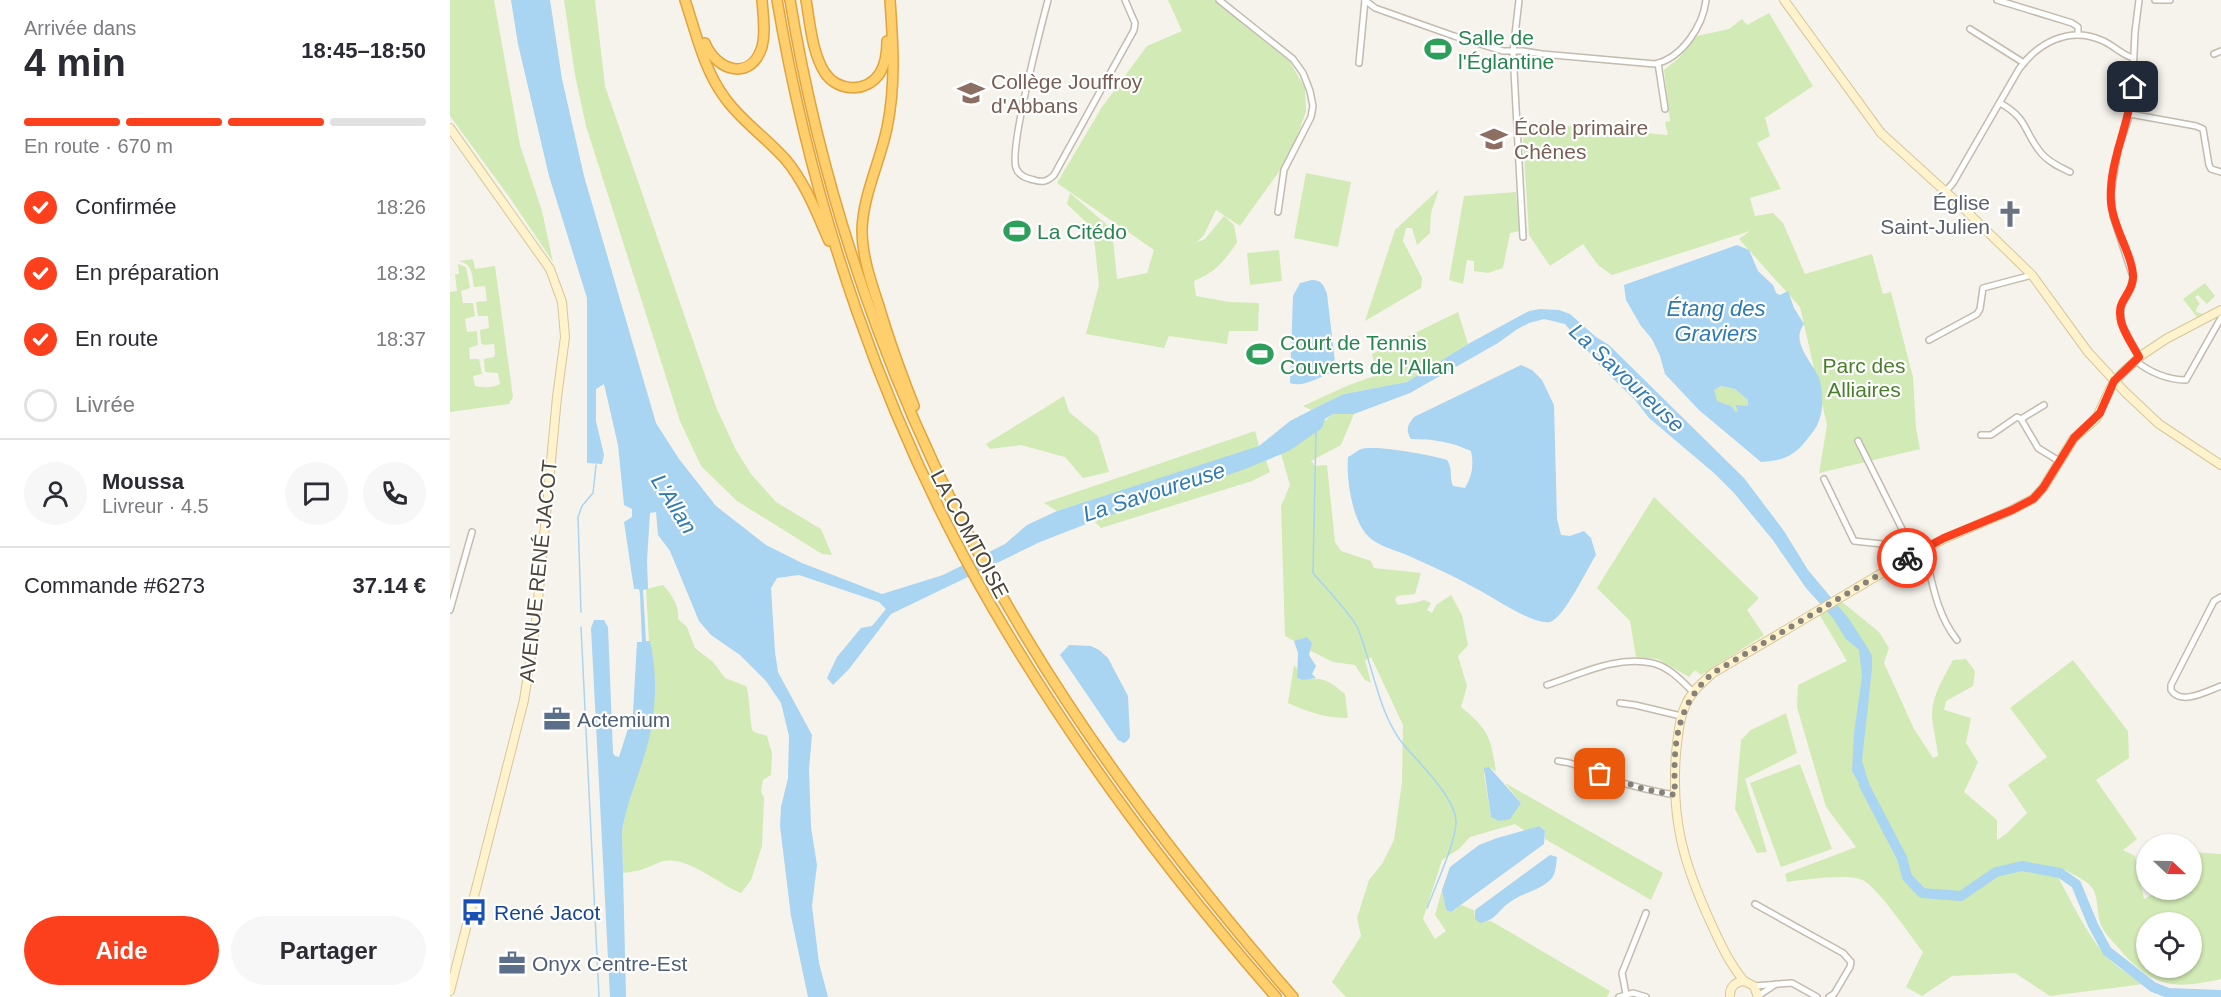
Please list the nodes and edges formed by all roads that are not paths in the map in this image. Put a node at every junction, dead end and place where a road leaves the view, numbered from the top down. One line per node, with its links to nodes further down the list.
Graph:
1 (685, 0): 39 (highway)
2 (691, 0): 3 (highway)
3 (762, 0)
4 (777, 0): 39 (highway, LA COMTOISE)
5 (790, 0): 52 (highway, LA COMTOISE)
6 (806, 0): 7 (highway)
7 (885, 0)
8 (890, 0): 52 (highway)
9 (1048, 0): 10 (street)
10 (1125, 0)
11 (1219, 0): 36 (street)
12 (1365, 0): 23 (street); 26 (street)
13 (1519, 0): 23 (street)
14 (1706, 0): 27 (street)
15 (1784, 0): 35 (main road)
16 (1997, 0): 21 (street)
17 (2139, 0): 25 (street)
18 (2156, 0): 19 (street)
19 (2170, 0)
20 (1970, 29): 28 (street)
21 (2078, 34): 25 (street); 28 (street)
22 (2221, 51): 24 (street)
23 (1514, 52): 27 (street); 37 (street)
24 (2214, 54)
25 (2133, 58): 31 (street)
26 (1359, 63)
27 (1656, 63): 30 (street)
28 (2024, 63): 29 (street)
29 (2000, 103): 33 (street); 35 (street)
30 (1665, 109)
31 (2130, 114): 34 (street); 43 (street)
32 (450, 128): 73 (main road, AVENUE RENÉ JACOT)
33 (2070, 172)
34 (2221, 172)
35 (1945, 192): 38 (main road)
36 (1278, 212)
37 (1523, 237)
38 (2032, 275): 42 (street); 44 (main road)
39 (849, 289): 76 (highway, LA COMTOISE)
40 (2221, 310): 43 (main road)
41 (2221, 318): 43 (street)
42 (1929, 340)
43 (2137, 359): 44 (main road)
44 (2114, 381): 49 (main road); 50 (main road)
45 (2044, 405): 46 (street)
46 (2021, 419): 47 (street); 49 (street)
47 (1981, 435)
48 (1858, 441): 55 (street)
49 (2058, 461): 54 (main road)
50 (2221, 465)
51 (1824, 478): 55 (street)
52 (944, 487): 77 (highway, LA COMTOISE)
53 (472, 532): 57 (street)
54 (1924, 549): 55 (main road); 58 (street)
55 (1912, 550): 61 (main road)
56 (2221, 597): 60 (street)
57 (450, 610)
58 (1957, 640)
59 (1547, 685): 61 (street)
60 (2221, 686)
61 (1693, 692): 63 (main road)
62 (1620, 703): 63 (street)
63 (1681, 716): 65 (main road)
64 (1558, 761): 65 (street)
65 (1675, 795): 68 (main road)
66 (1755, 904): 82 (street)
67 (1646, 913): 74 (street)
68 (1731, 965): 69 (main road); 71 (main road)
69 (1744, 981): 71 (main road); 72 (main road)
70 (1777, 983): 72 (street); 80 (street); 81 (street)
71 (1733, 985): 75 (main road)
72 (1754, 986): 80 (main road)
73 (450, 992)
74 (1626, 994): 78 (street); 79 (street)
75 (1728, 996)
76 (1276, 997)
77 (1293, 997)
78 (1619, 997)
79 (1646, 997)
80 (1758, 997)
81 (1817, 997)
82 (1829, 997)

